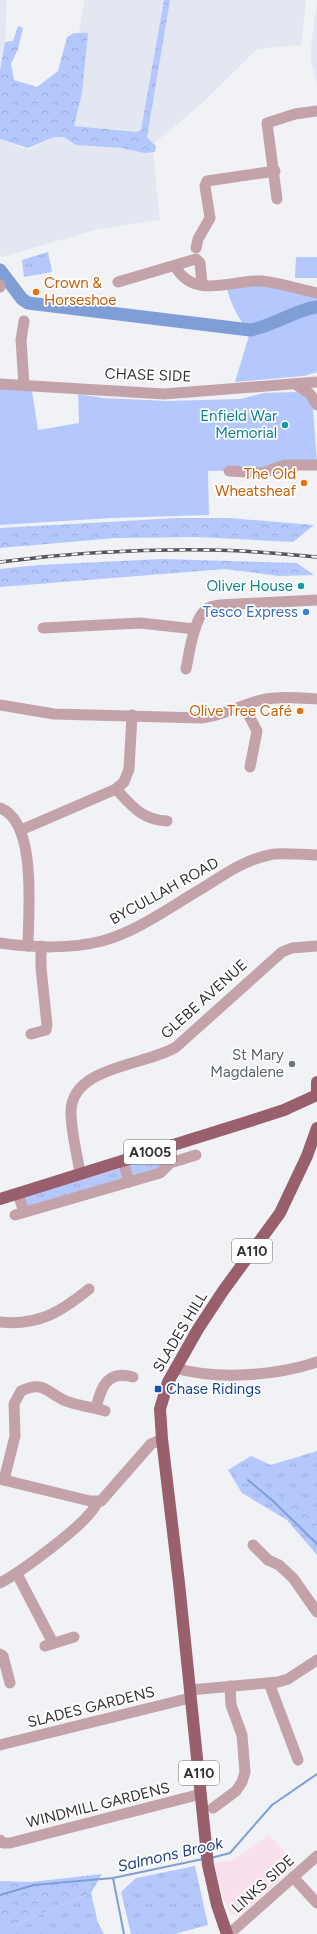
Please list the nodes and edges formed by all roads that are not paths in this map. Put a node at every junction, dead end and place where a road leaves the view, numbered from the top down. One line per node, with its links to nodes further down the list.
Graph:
1 (317, 111): 2 (street)
2 (275, 171): 3 (street); 4 (street)
3 (277, 199)
4 (196, 248)
5 (175, 266): 6 (street); 7 (street); 7 (street)
6 (118, 282)
7 (202, 284): 8 (street)
8 (317, 293)
9 (24, 321): 13 (street)
10 (317, 382): 12 (street, CHASE SIDE)
11 (0, 384): 13 (street, CHASE SIDE)
12 (295, 384): 13 (street, CHASE SIDE); 14 (street)
13 (24, 385)
14 (317, 405)
15 (317, 465): 16 (street)
16 (229, 472)
17 (317, 600): 19 (street)
18 (43, 628): 19 (street)
19 (195, 629): 20 (street)
20 (186, 669)
21 (317, 699): 23 (street)
22 (0, 705): 24 (street)
23 (244, 706): 24 (street); 25 (street)
24 (132, 715): 26 (street)
25 (250, 767)
26 (116, 789): 28 (street); 29 (street)
27 (0, 808): 29 (street)
28 (167, 821)
29 (21, 830): 32 (street)
30 (317, 855): 33 (street, BYCULLAH ROAD)
31 (0, 942): 32 (street, BYCULLAH ROAD)
32 (28, 946): 33 (street, BYCULLAH ROAD)
33 (42, 946): 35 (street)
34 (317, 946): 44 (street, GLEBE AVENUE)
35 (31, 1034)
36 (317, 1082): 37 (main road)
37 (317, 1091)
38 (317, 1095): 40 (main road, A1005)
39 (317, 1128): 51 (main road, SLADES HILL / A110)
40 (162, 1148): 42 (main road, A1005); 43 (street)
41 (196, 1155): 43 (street)
42 (123, 1160): 44 (main road, A1005); 45 (street)
43 (166, 1169): 45 (street)
44 (80, 1173): 46 (main road, A1005)
45 (129, 1182): 46 (street)
46 (18, 1194): 47 (main road, A1005)
47 (0, 1199)
48 (90, 1290): 49 (street)
49 (0, 1322)
50 (317, 1362): 51 (street)
51 (175, 1368): 53 (main road, SLADES HILL / A110)
52 (134, 1377): 54 (street)
53 (162, 1440): 55 (street); 66 (main road, SLADES HILL / A110)
54 (2, 1479): 55 (street)
55 (97, 1502): 57 (street)
56 (253, 1545): 59 (street)
57 (17, 1574): 58 (street); 60 (street)
58 (0, 1583)
59 (317, 1612)
60 (74, 1637)
61 (0, 1654): 63 (street)
62 (317, 1660): 64 (street, SLADES GARDENS)
63 (10, 1683)
64 (270, 1683): 65 (street, SLADES GARDENS); 68 (street)
65 (230, 1686): 66 (street, SLADES GARDENS); 70 (street)
66 (190, 1694): 67 (street, SLADES GARDENS); 69 (main road, A110)
67 (0, 1745)
68 (298, 1760)
69 (201, 1794): 71 (street, WINDMILL GARDENS); 76 (main road, A110)
70 (213, 1808)
71 (2, 1842)
72 (317, 1856): 73 (street, LINKS SIDE)
73 (293, 1877): 74 (street); 75 (street, LINKS SIDE)
74 (317, 1903)
75 (242, 1923): 76 (street, LINKS SIDE); 77 (street)
76 (228, 1934)
77 (247, 1934)

